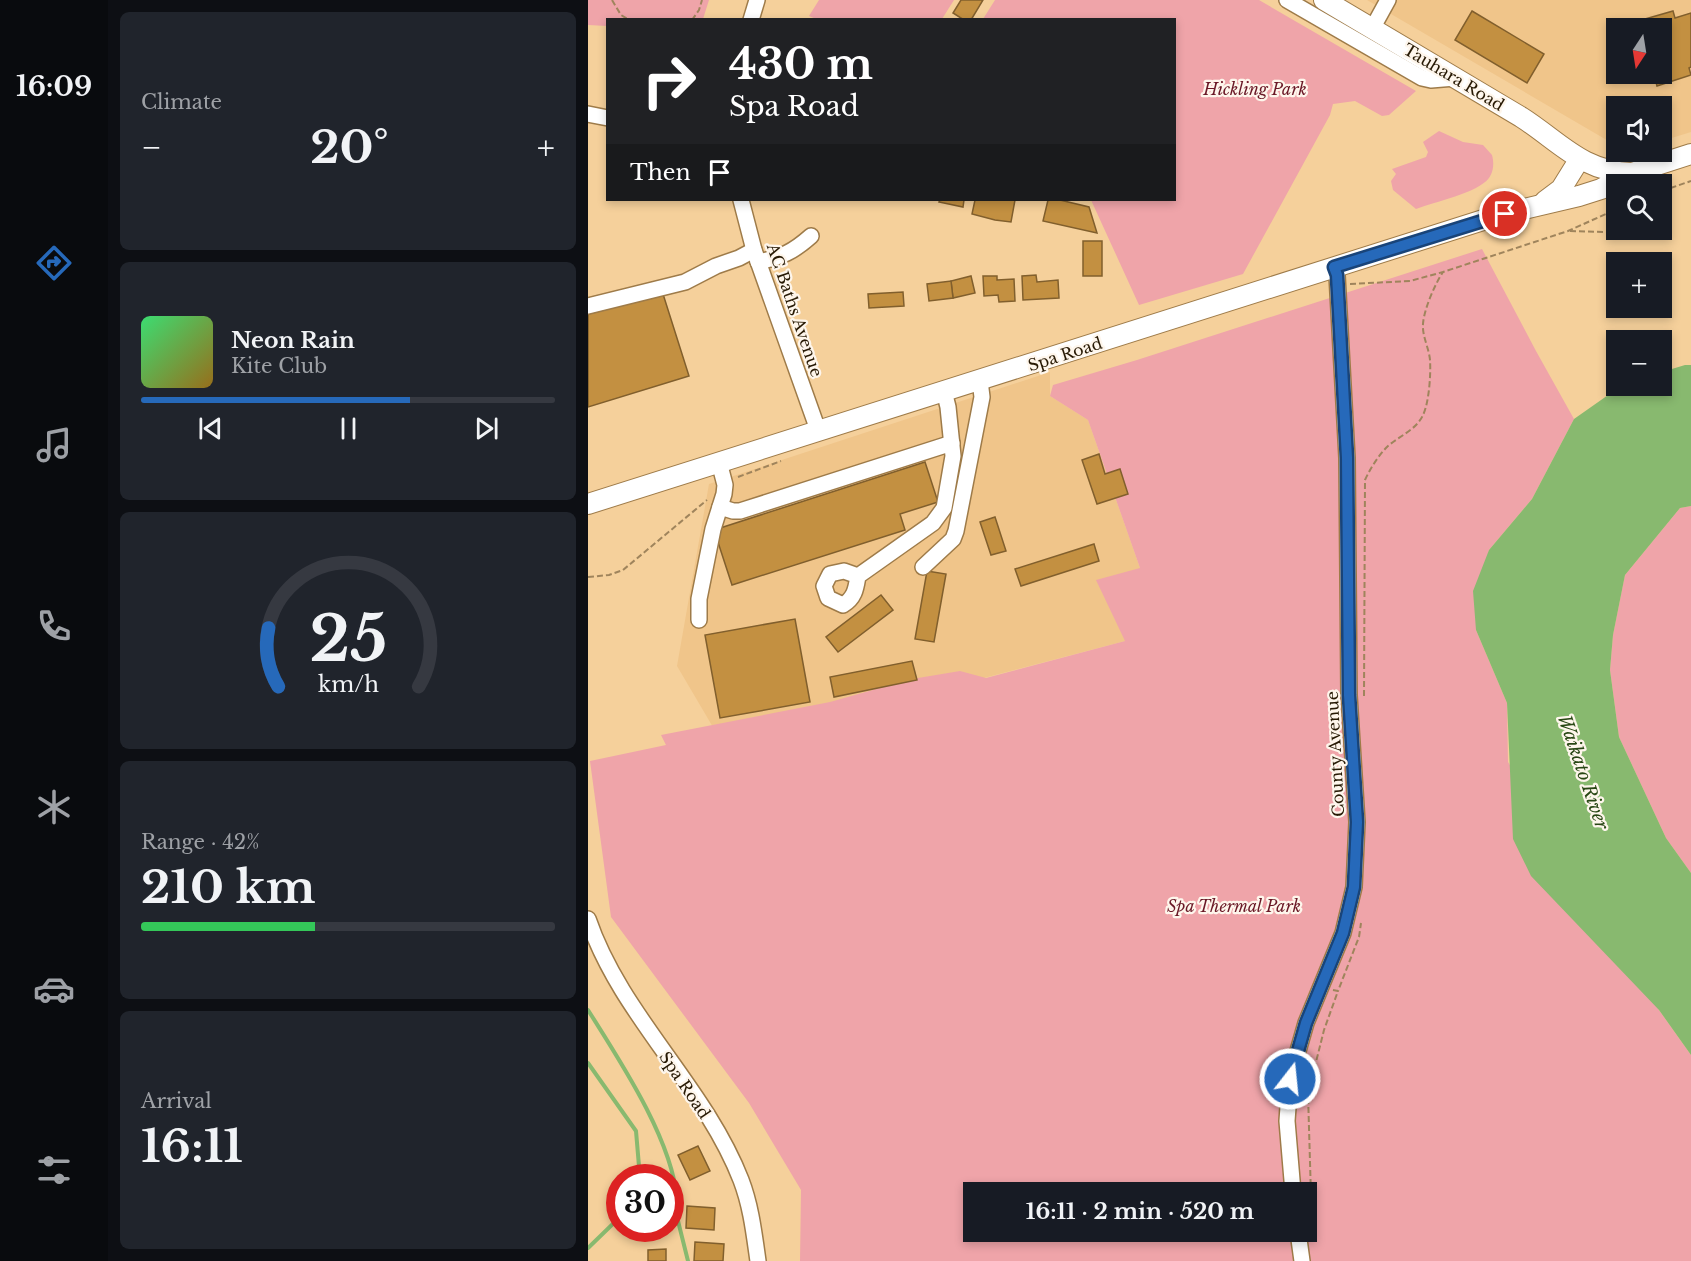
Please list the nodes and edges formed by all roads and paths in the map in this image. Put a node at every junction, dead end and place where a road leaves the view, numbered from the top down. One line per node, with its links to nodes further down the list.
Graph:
1 (612, 0): 7 (path)
2 (702, 0): 8 (path)
3 (757, 0): 9 (street)
4 (1287, 0): 11 (street)
5 (1324, 0): 10 (main road, Tauhara Road)
6 (1388, 0): 10 (street)
7 (626, 18)
8 (693, 18)
9 (752, 18)
10 (1372, 29): 11 (main road, Tauhara Road)
11 (1455, 78): 15 (main road, Tauhara Road)
12 (588, 114): 13 (street)
13 (606, 118)
14 (1691, 154): 16 (main road, Spa Road)
15 (1579, 160): 16 (main road, Spa Road); 20 (main road, Spa Road)
16 (1632, 173): 20 (main road, Spa Road)
17 (1691, 181): 18 (path)
18 (1672, 188)
19 (741, 201): 25 (street, AC Baths Avenue)
20 (1541, 204): 26 (main road, Spa Road)
21 (1606, 214): 22 (path)
22 (1568, 231): 23 (path); 27 (path)
23 (1606, 233)
24 (811, 236): 25 (street)
25 (756, 256): 29 (street); 32 (street, AC Baths Avenue)
26 (1334, 267): 30 (main road, Spa Road); 43 (street, County Avenue)
27 (1443, 272): 28 (path); 40 (path)
28 (1345, 285)
29 (588, 306)
30 (980, 381): 31 (main road, Spa Road); 37 (street)
31 (944, 391): 32 (main road, Spa Road); 33 (street)
32 (818, 430): 34 (main road, Spa Road)
33 (952, 443): 36 (street); 38 (street)
34 (719, 462): 35 (main road, Spa Road); 36 (street)
35 (588, 504)
36 (720, 507): 39 (street)
37 (923, 567)
38 (858, 576)
39 (699, 620)
40 (1364, 696)
41 (1362, 916): 44 (path)
42 (588, 919): 48 (street, Spa Road)
43 (1322, 986): 44 (path); 45 (street, County Avenue)
44 (1338, 991): 46 (path)
45 (1292, 1182)
46 (1310, 1182)
47 (1299, 1242): 49 (street)
48 (758, 1261)
49 (1302, 1261)

